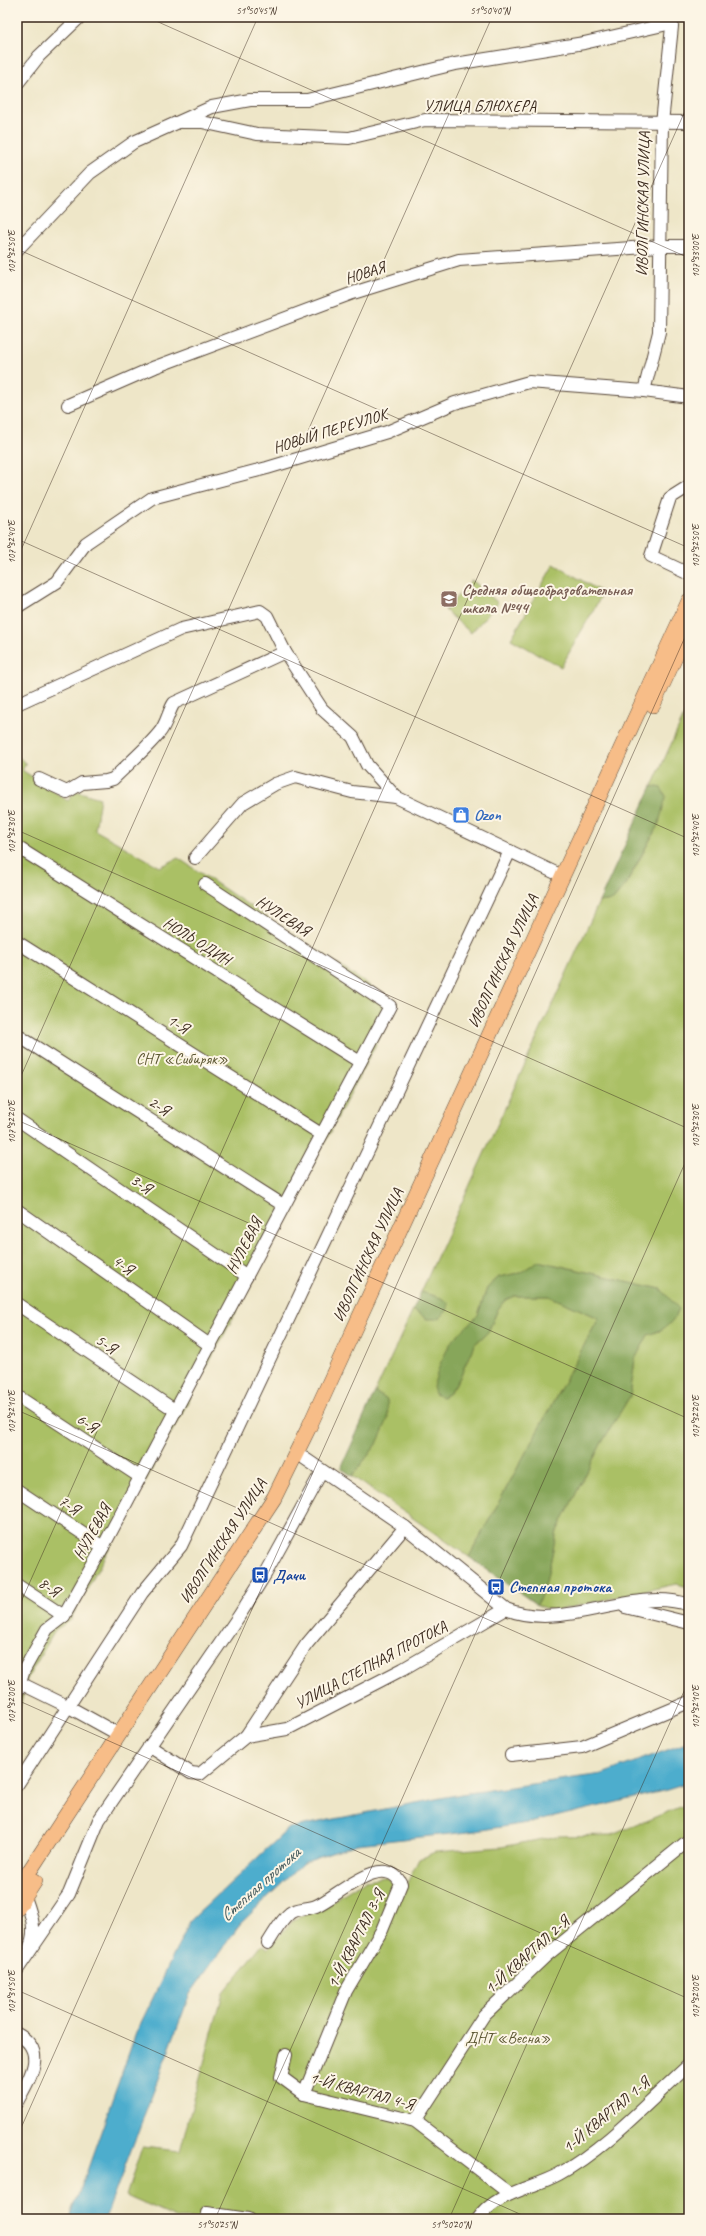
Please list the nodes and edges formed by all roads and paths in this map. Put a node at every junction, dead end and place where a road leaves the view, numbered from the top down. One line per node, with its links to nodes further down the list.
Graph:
1 (80, 17): 3 (street)
2 (673, 20): 4 (street, УЛИЦА БЛЮХЕРА); 6 (street, ИВОЛГИНСКАЯ УЛИЦА)
3 (17, 84)
4 (178, 121): 6 (street, УЛИЦА БЛЮХЕРА); 9 (street, УЛИЦА БЛЮХЕРА)
5 (689, 122): 6 (street, УЛИЦА БЛЮХЕРА)
6 (662, 123): 7 (street, ИВОЛГИНСКАЯ УЛИЦА)
7 (660, 246): 8 (street, НОВАЯ); 10 (street, ИВОЛГИНСКАЯ УЛИЦА); 12 (street, НОВАЯ)
8 (689, 246)
9 (17, 250)
10 (644, 391): 11 (street, НОВЫЙ ПЕРЕУЛОК); 16 (street, НОВЫЙ ПЕРЕУЛОК)
11 (689, 398)
12 (68, 405)
13 (689, 486): 14 (street)
14 (689, 574)
15 (689, 601): 25 (main road, ИВОЛГИНСКАЯ УЛИЦА)
16 (17, 607)
17 (689, 627): 39 (main road, ИВОЛГИНСКАЯ УЛИЦА)
18 (285, 652): 19 (street); 20 (street); 21 (street)
19 (17, 704)
20 (39, 779)
21 (396, 797): 23 (street); 24 (street)
22 (17, 847): 29 (street, НОЛЬ ОДИН)
23 (510, 851): 25 (street); 54 (street)
24 (195, 858)
25 (562, 876): 55 (main road, ИВОЛГИНСКАЯ УЛИЦА)
26 (205, 884): 29 (street, НУЛЕВАЯ)
27 (17, 942): 31 (street, 1-Я)
28 (17, 1035): 32 (street, 2-Я)
29 (360, 1062): 31 (street, НУЛЕВАЯ)
30 (17, 1119): 34 (street, 3-Я)
31 (321, 1134): 32 (street, НУЛЕВАЯ)
32 (283, 1205): 34 (street, НУЛЕВАЯ)
33 (17, 1210): 36 (street, 4-Я)
34 (247, 1276): 36 (street, НУЛЕВАЯ)
35 (17, 1304): 38 (street, 5-Я)
36 (211, 1346): 38 (street, НУЛЕВАЯ)
37 (17, 1396): 41 (street, 6-Я)
38 (176, 1410): 41 (street, НУЛЕВАЯ)
39 (304, 1458): 40 (street); 61 (main road, ИВОЛГИНСКАЯ УЛИЦА)
40 (322, 1471): 43 (street); 57 (street)
41 (140, 1477): 44 (street, НУЛЕВАЯ)
42 (17, 1490): 44 (street, 7-Я)
43 (405, 1527): 48 (street); 56 (street, УЛИЦА СТЕПНАЯ ПРОТОКА)
44 (103, 1547): 49 (street, НУЛЕВАЯ)
45 (17, 1585): 49 (street, 8-Я)
46 (689, 1605): 47 (street)
47 (618, 1606): 48 (street); 50 (street)
48 (506, 1609): 56 (street, УЛИЦА СТЕПНАЯ ПРОТОКА)
49 (64, 1616): 51 (street, НУЛЕВАЯ)
50 (689, 1623)
51 (21, 1668): 52 (street, НУЛЕВАЯ)
52 (19, 1688): 54 (street)
53 (689, 1702): 58 (street)
54 (69, 1707): 55 (street); 59 (street)
55 (118, 1734): 61 (main road, ИВОЛГИНСКАЯ УЛИЦА)
56 (246, 1736): 57 (street, УЛИЦА СТЕПНАЯ ПРОТОКА)
57 (149, 1746): 63 (street)
58 (511, 1755)
59 (17, 1785)
60 (689, 1840): 70 (street, 1-Й КВАРТАЛ 2-Я)
61 (20, 1899): 63 (street)
62 (268, 1943): 68 (street, 1-Й КВАРТАЛ 3-Я)
63 (25, 1959): 64 (street)
64 (17, 1970)
65 (17, 2034): 69 (street)
66 (286, 2055): 68 (street, 1-Й КВАРТАЛ 4-Я)
67 (689, 2065): 71 (street, 1-Й КВАРТАЛ 1-Я)
68 (304, 2094): 70 (street, 1-Й КВАРТАЛ 4-Я)
69 (17, 2102)
70 (415, 2121): 71 (street, 1-Й КВАРТАЛ 4-Я)
71 (510, 2194): 74 (street, 1-Й КВАРТАЛ 1-Я)
72 (207, 2213): 73 (street)
73 (248, 2219)
74 (478, 2219)

